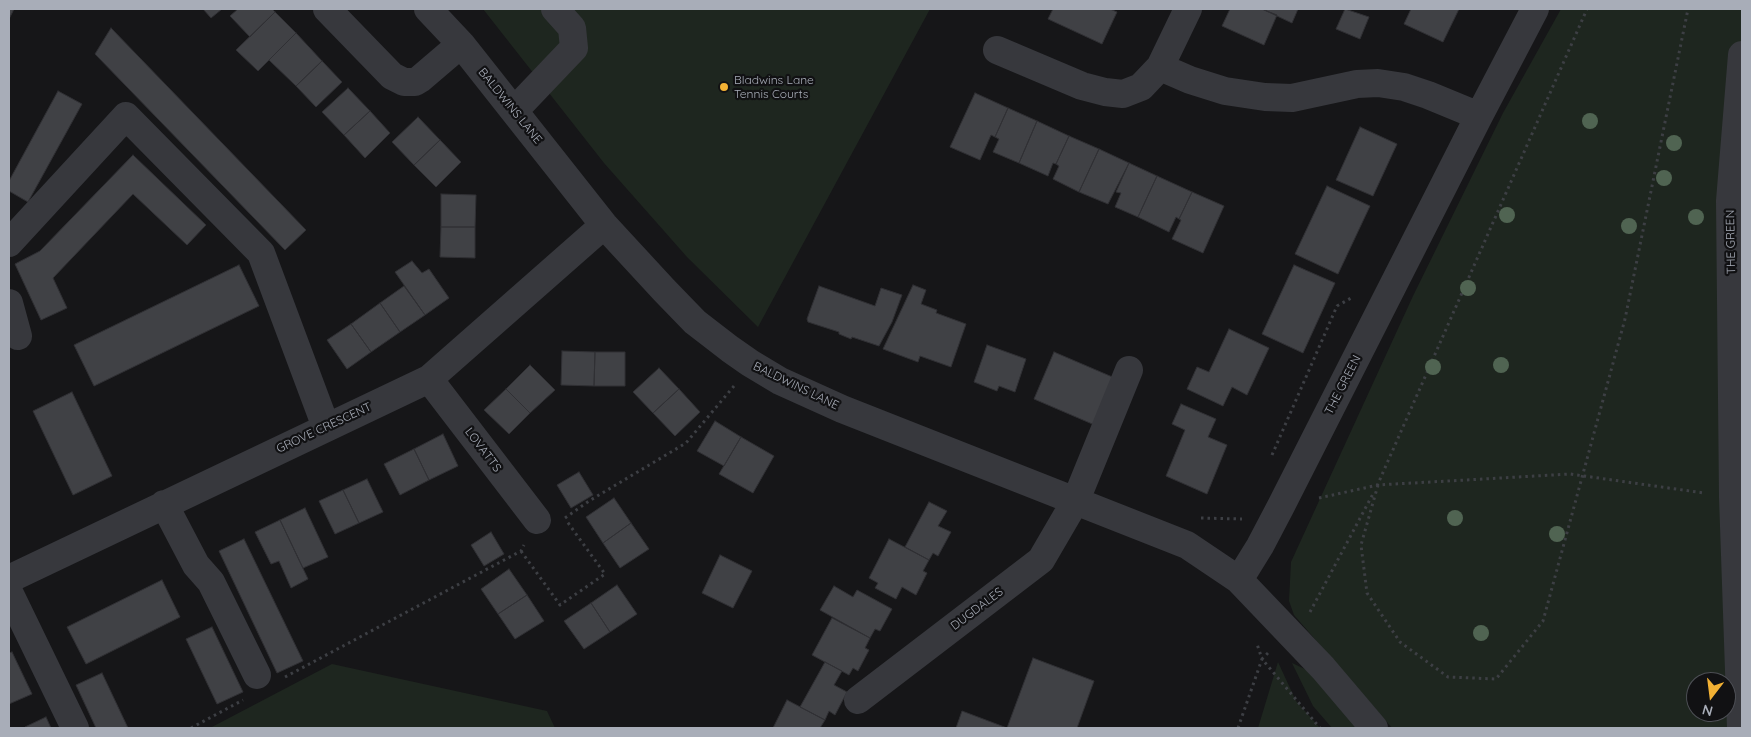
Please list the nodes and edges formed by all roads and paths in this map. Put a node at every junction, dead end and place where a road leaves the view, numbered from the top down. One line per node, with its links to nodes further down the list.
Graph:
1 (327, 9): 8 (street)
2 (428, 9): 8 (street, BALDWINS LANE)
3 (556, 9): 12 (street)
4 (1188, 9): 11 (street)
5 (1535, 9): 13 (street, THE GREEN)
6 (1587, 9): 25 (path)
7 (1688, 9): 24 (path)
8 (461, 44): 12 (street, BALDWINS LANE)
9 (997, 50): 11 (street)
10 (1742, 56): 26 (street, THE GREEN)
11 (1160, 67): 13 (street)
12 (514, 111): 14 (street, BALDWINS LANE)
13 (1479, 116): 29 (street, THE GREEN)
14 (604, 225): 19 (street, BALDWINS LANE); 21 (street, GROVE CRESCENT)
15 (9, 243): 22 (street)
16 (1358, 290): 23 (path)
17 (9, 303): 18 (street)
18 (18, 336)
19 (750, 363): 27 (street, BALDWINS LANE); 31 (path)
20 (1129, 370): 27 (street, DUGDALES)
21 (429, 379): 22 (street, GROVE CRESCENT); 33 (street, LOVATTS)
22 (326, 427): 28 (street, GROVE CRESCENT)
23 (1271, 457)
24 (1582, 476): 25 (path); 25 (path); 26 (path)
25 (1378, 485): 29 (path); 38 (path)
26 (1733, 497): 48 (street, THE GREEN)
27 (1076, 500): 36 (street, BALDWINS LANE); 42 (street, DUGDALES)
28 (164, 504): 35 (street, GROVE CRESCENT); 41 (street)
29 (1281, 506): 36 (street, THE GREEN)
30 (1194, 515): 32 (path)
31 (565, 518): 33 (path); 34 (path)
32 (1243, 519)
33 (537, 520): 34 (path)
34 (521, 551): 41 (path)
35 (9, 579)
36 (1239, 580): 38 (street)
37 (9, 592): 43 (street)
38 (1289, 632): 40 (path); 47 (street)
39 (1257, 642): 40 (path)
40 (1262, 659): 45 (path); 46 (path)
41 (262, 684): 44 (path)
42 (858, 700)
43 (75, 728)
44 (191, 728)
45 (1238, 728)
46 (1320, 728)
47 (1374, 728)
48 (1741, 728)

